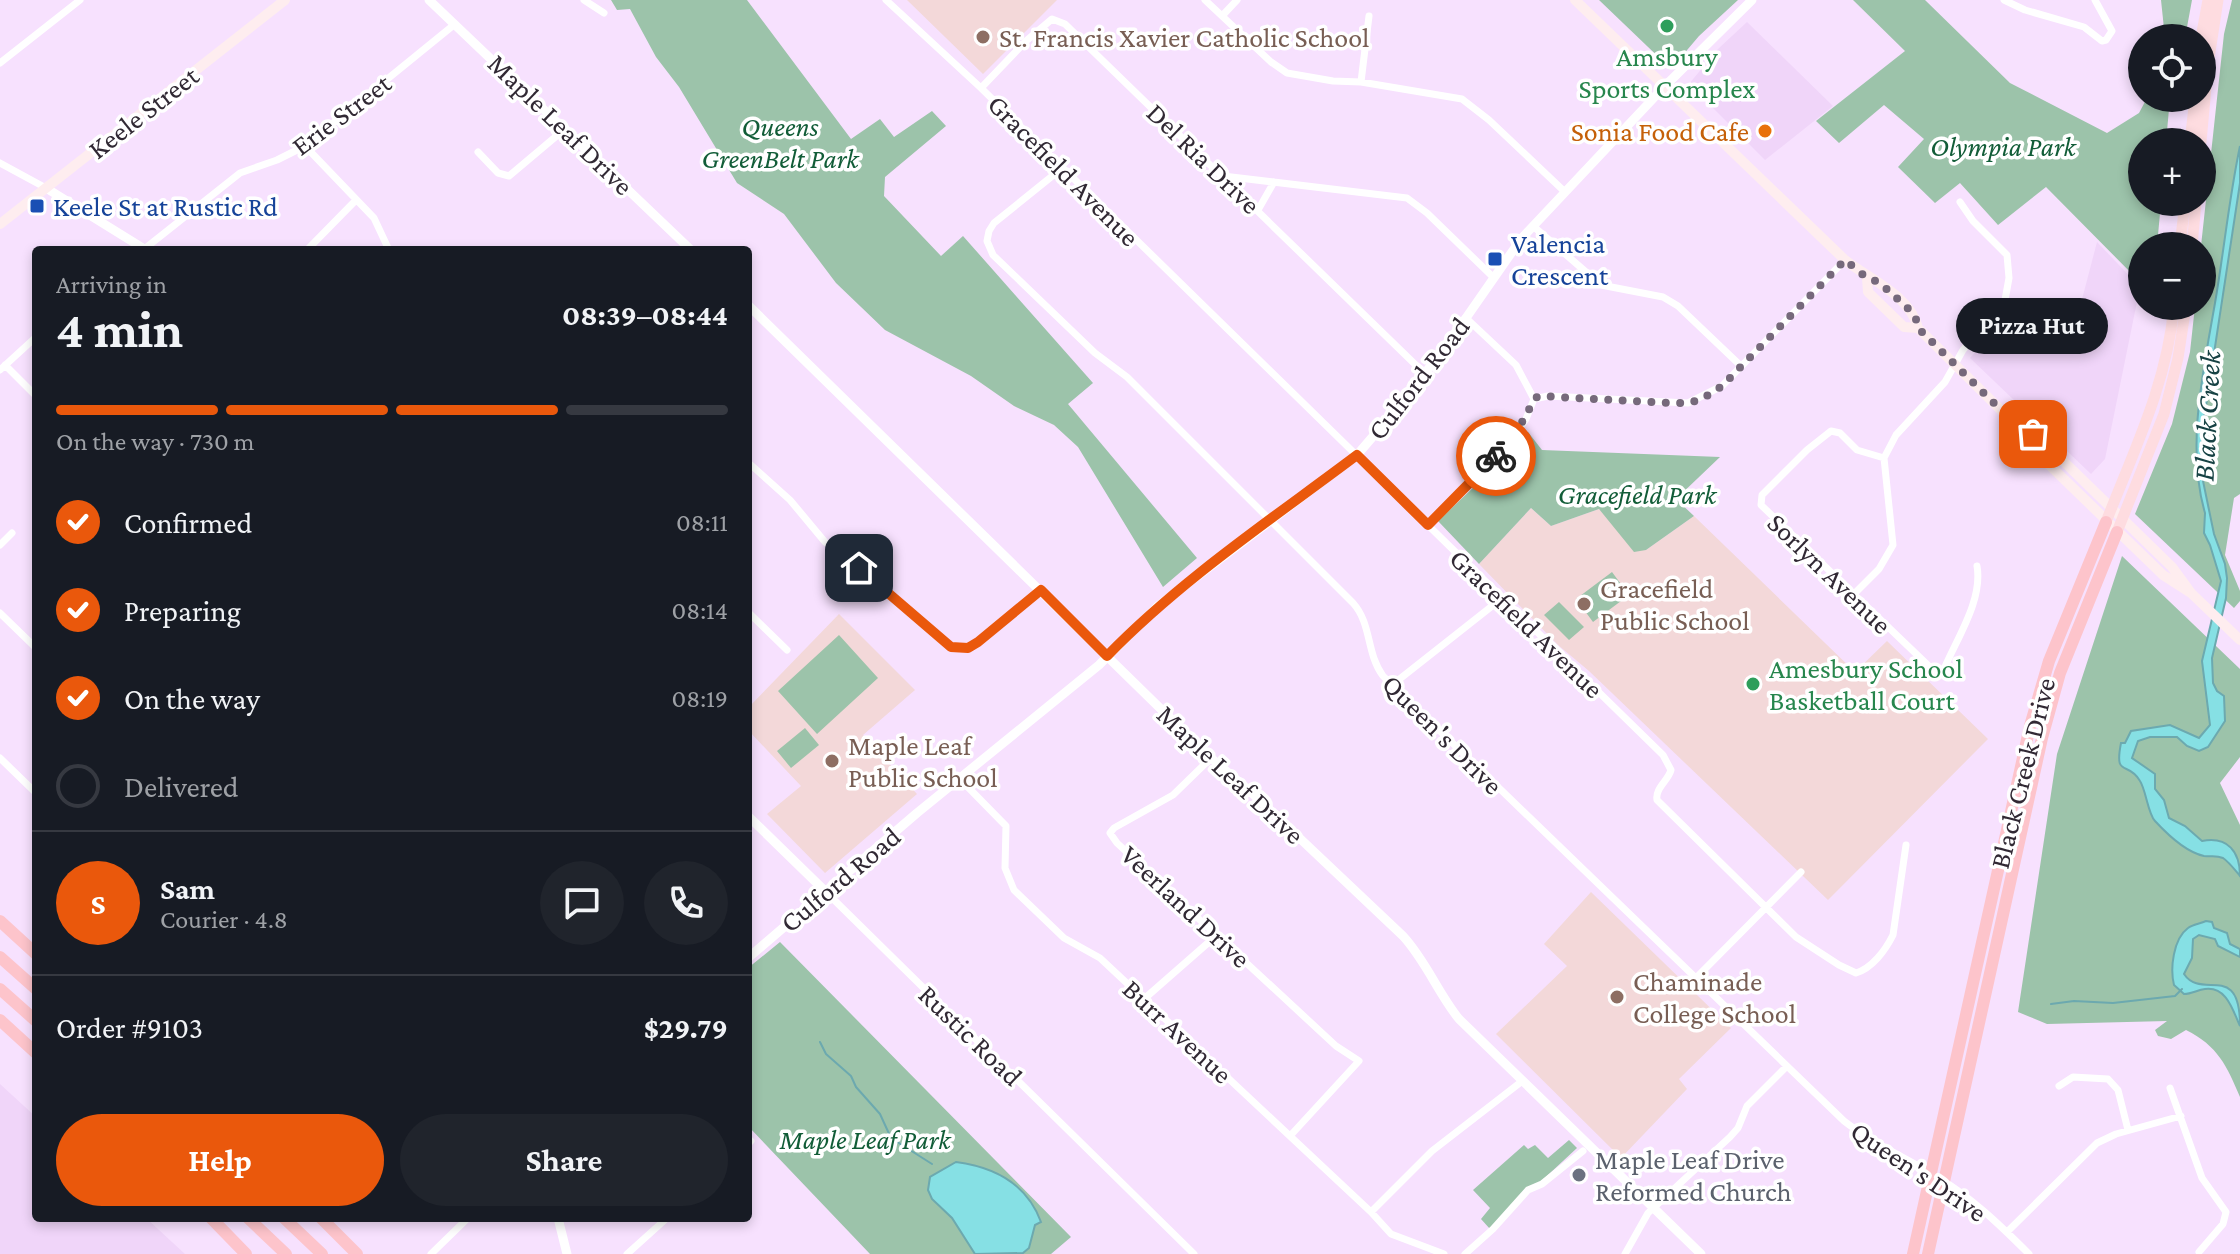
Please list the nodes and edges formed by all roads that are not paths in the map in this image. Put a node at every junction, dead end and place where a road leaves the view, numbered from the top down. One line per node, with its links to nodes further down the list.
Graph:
1 (80, 0): 19 (street)
2 (285, 0): 31 (main road, Keele Street)
3 (429, 0): 17 (street, Maple Leaf Drive)
4 (584, 0): 14 (street)
5 (886, 0): 22 (street, Gracefield Avenue)
6 (1205, 0): 15 (street)
7 (1237, 0): 15 (street)
8 (1575, 0): 21 (main road)
9 (1752, 0): 21 (street, Culford Road)
10 (2004, 0): 11 (street)
11 (2095, 0)
12 (2208, 0): 18 (main road)
13 (2218, 0): 24 (main road)
14 (604, 13)
15 (1222, 16): 20 (street)
16 (1369, 16): 20 (street)
17 (455, 24): 23 (street, Maple Leaf Drive); 25 (street, Erie Street)
18 (2204, 24)
19 (0, 63)
20 (1361, 82): 32 (street)
21 (1664, 87): 32 (street, Culford Road); 43 (main road)
22 (981, 88): 28 (street, Gracefield Avenue); 29 (street, Del Ria Drive)
23 (566, 128): 26 (street); 42 (street, Maple Leaf Drive)
24 (2202, 128)
25 (305, 146): 33 (street); 39 (street, Erie Street)
26 (478, 152)
27 (0, 163): 31 (street)
28 (1061, 169): 61 (street, Gracefield Avenue); 66 (street, Queen's Drive)
29 (1223, 176): 30 (street); 35 (street, Del Ria Drive)
30 (1274, 182): 35 (street); 44 (street)
31 (46, 188): 36 (main road, Keele Street); 38 (street)
32 (1565, 192): 37 (street, Culford Road)
33 (356, 200): 40 (street); 41 (street)
34 (1960, 202): 54 (street)
35 (1258, 210): 57 (street, Del Ria Drive)
36 (0, 224)
37 (1533, 226): 44 (street, Culford Road); 55 (street)
38 (139, 246)
39 (150, 246)
40 (311, 246)
41 (387, 246)
42 (687, 246)
43 (1845, 260): 45 (main road); 55 (street)
44 (1493, 277): 49 (street, Culford Road)
45 (1867, 278): 46 (main road); 48 (main road)
46 (1898, 299): 48 (street); 52 (main road)
47 (752, 309): 73 (street, Maple Leaf Drive)
48 (1888, 312): 52 (main road)
49 (1466, 318): 57 (street, Culford Road); 59 (street)
50 (2172, 320): 64 (main road, Black Creek Drive)
51 (2184, 320): 65 (main road, Black Creek Drive)
52 (1918, 328): 54 (main road)
53 (32, 341): 56 (street)
54 (1955, 364): 60 (main road); 62 (street)
55 (1741, 366): 59 (street)
56 (2, 368): 58 (street)
57 (1424, 373): 61 (street, Culford Road)
58 (32, 393)
59 (1534, 399): 68 (street)
60 (2014, 423): 64 (main road); 67 (main road)
61 (1357, 455): 66 (street, Culford Road); 68 (street, Gracefield Avenue)
62 (1884, 458): 75 (street); 75 (street, Sorlyn Avenue)
63 (752, 466): 73 (street)
64 (2112, 508): 65 (main road); 67 (main road, Black Creek Drive)
65 (2122, 518): 69 (main road, Black Creek Drive); 74 (main road)
66 (1269, 521): 84 (street, Culford Road); 85 (street, Queen's Drive)
67 (2106, 522): 69 (main road); 138 (highway, Black Creek Drive)
68 (1428, 525): 76 (street, Gracefield Avenue)
69 (2117, 532): 74 (main road); 139 (highway, Black Creek Drive)
70 (12, 533): 71 (street)
71 (0, 545)
72 (1977, 566): 75 (street, Sorlyn Avenue)
73 (1041, 590): 84 (street, Maple Leaf Drive)
74 (2191, 593): 81 (main road)
75 (1853, 595)
76 (1501, 599): 85 (street); 94 (street, Gracefield Avenue)
77 (0, 613): 79 (street)
78 (752, 616): 83 (street)
79 (7, 619): 80 (street); 82 (street)
80 (0, 626)
81 (2240, 640)
82 (32, 644)
83 (787, 650)
84 (1107, 656): 87 (street, Maple Leaf Drive); 88 (street, Culford Road)
85 (1392, 685): 100 (street, Queen's Drive)
86 (0, 758): 89 (street)
87 (1211, 758): 96 (street, Veerland Drive); 108 (street, Maple Leaf Drive)
88 (960, 779): 93 (street, Culford Road); 103 (street, Burr Avenue)
89 (32, 789)
90 (752, 820): 93 (street, Rustic Road)
91 (1906, 845): 94 (street, Gracefield Avenue)
92 (1801, 872): 94 (street)
93 (825, 891): 98 (street, Culford Road); 133 (street, Rustic Road)
94 (1767, 908): 100 (street)
95 (0, 921): 97 (highway)
96 (1217, 935): 103 (street); 113 (street, Veerland Drive)
97 (32, 950)
98 (752, 955)
99 (0, 957): 101 (highway)
100 (1696, 978): 107 (street, Queen's Drive)
101 (32, 985)
102 (0, 989): 104 (highway)
103 (1144, 999): 113 (street, Burr Avenue)
104 (32, 1017)
105 (0, 1020): 106 (highway)
106 (32, 1049)
107 (1787, 1066): 115 (street); 124 (street, Queen's Drive)
108 (1521, 1082): 115 (street, Maple Leaf Drive); 116 (street)
109 (2059, 1086): 112 (street)
110 (2170, 1088): 111 (street)
111 (2181, 1116): 112 (street); 125 (street)
112 (2128, 1130): 124 (street)
113 (1290, 1136): 116 (street, Burr Avenue)
114 (1583, 1151): 135 (street)
115 (1654, 1209): 136 (street); 137 (street, Maple Leaf Drive)
116 (1371, 1212): 134 (street, Burr Avenue)
117 (215, 1222): 126 (highway)
118 (252, 1222): 127 (highway)
119 (288, 1222): 128 (highway)
120 (325, 1222): 129 (highway)
121 (464, 1222): 130 (street)
122 (559, 1222): 131 (street)
123 (663, 1222): 132 (street)
124 (2007, 1232): 140 (street, Queen's Drive)
125 (2199, 1252)
126 (246, 1254)
127 (286, 1254)
128 (322, 1254)
129 (357, 1254)
130 (431, 1254)
131 (567, 1254)
132 (627, 1254)
133 (1194, 1254)
134 (1444, 1254)
135 (1465, 1254)
136 (1625, 1254)
137 (1701, 1254)
138 (1913, 1254)
139 (1928, 1254)
140 (2029, 1254)

